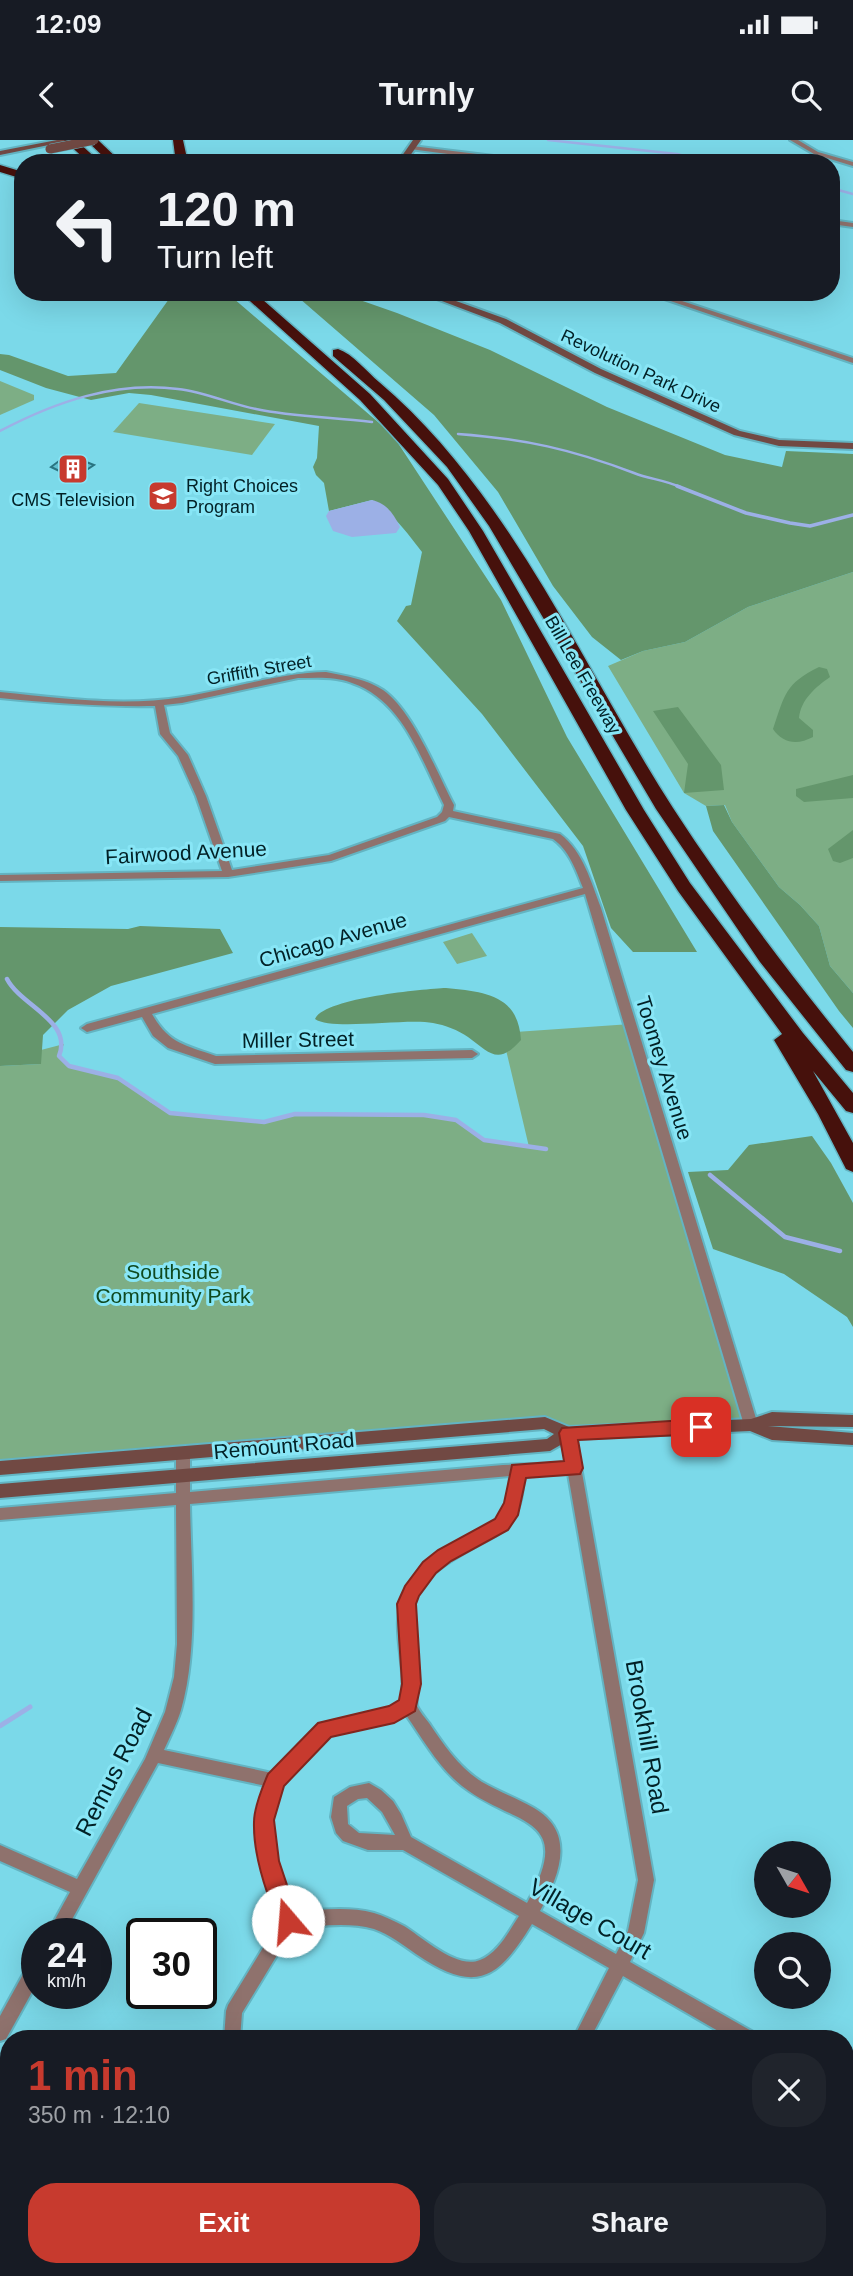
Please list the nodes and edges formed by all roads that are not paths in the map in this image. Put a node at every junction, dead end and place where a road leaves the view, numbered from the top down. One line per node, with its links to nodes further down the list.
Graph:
1 (69, 140): 5 (main road, bridge); 7 (highway)
2 (93, 140): 5 (main road, bridge); 8 (highway)
3 (793, 140): 10 (street)
4 (415, 144): 9 (street)
5 (48, 147): 6 (main road)
6 (27, 154)
7 (85, 154)
8 (108, 154)
9 (478, 154)
10 (819, 154)
11 (256, 301): 26 (highway, Bill Lee Freeway)
12 (278, 301): 25 (highway, Bill Lee Freeway)
13 (447, 301): 16 (main road, Revolution Park Drive)
14 (674, 301): 15 (street)
15 (853, 361)
16 (611, 377): 17 (main road); 18 (main road, Revolution Park Drive)
17 (601, 382)
18 (853, 446)
19 (0, 695): 20 (street, Griffith Street)
20 (159, 703): 21 (street, Griffith Street); 22 (street)
21 (447, 813): 22 (street, Fairwood Avenue); 24 (street, Toomey Avenue)
22 (228, 874): 23 (street, Fairwood Avenue)
23 (0, 878)
24 (589, 890): 27 (street, Chicago Avenue); 35 (street, Toomey Avenue)
25 (766, 958): 29 (highway); 31 (highway, Bill Lee Freeway)
26 (743, 968): 32 (highway, Bill Lee Freeway); 33 (highway)
27 (145, 1012): 28 (street, Chicago Avenue); 30 (street, Miller Street)
28 (87, 1028)
29 (853, 1049)
30 (471, 1054)
31 (853, 1065)
32 (853, 1106)
33 (853, 1164)
34 (853, 1421): 35 (main road, Remount Road)
35 (751, 1425): 36 (main road, Remount Road); 37 (main road, Remount Road)
36 (568, 1433): 38 (main road, Remount Road); 40 (street, Brookhill Road); 42 (main road, Remount Road)
37 (853, 1438)
38 (183, 1454): 39 (main road, Remount Road); 42 (street, Remus Road)
39 (0, 1468)
40 (574, 1468): 41 (street); 55 (street, Brookhill Road)
41 (519, 1470): 44 (street); 46 (street)
42 (183, 1475): 43 (main road, Remount Road); 44 (street, Remus Road)
43 (0, 1491)
44 (183, 1499): 45 (street); 47 (street, Remus Road)
45 (0, 1514)
46 (408, 1705): 48 (street); 52 (street)
47 (155, 1755): 48 (street); 51 (street, Remus Road)
48 (275, 1781): 54 (street)
49 (405, 1842): 52 (street, Village Court)
50 (0, 1853): 51 (street)
51 (80, 1888): 53 (street, Remus Road)
52 (531, 1913): 54 (street); 55 (street, Village Court)
53 (64, 1918)
54 (288, 1921): 58 (street)
55 (621, 1965): 59 (street, Brookhill Road); 60 (street, Village Court)
56 (21, 1995): 57 (street)
57 (2, 2030)
58 (233, 2030)
59 (586, 2030)
60 (733, 2030)

